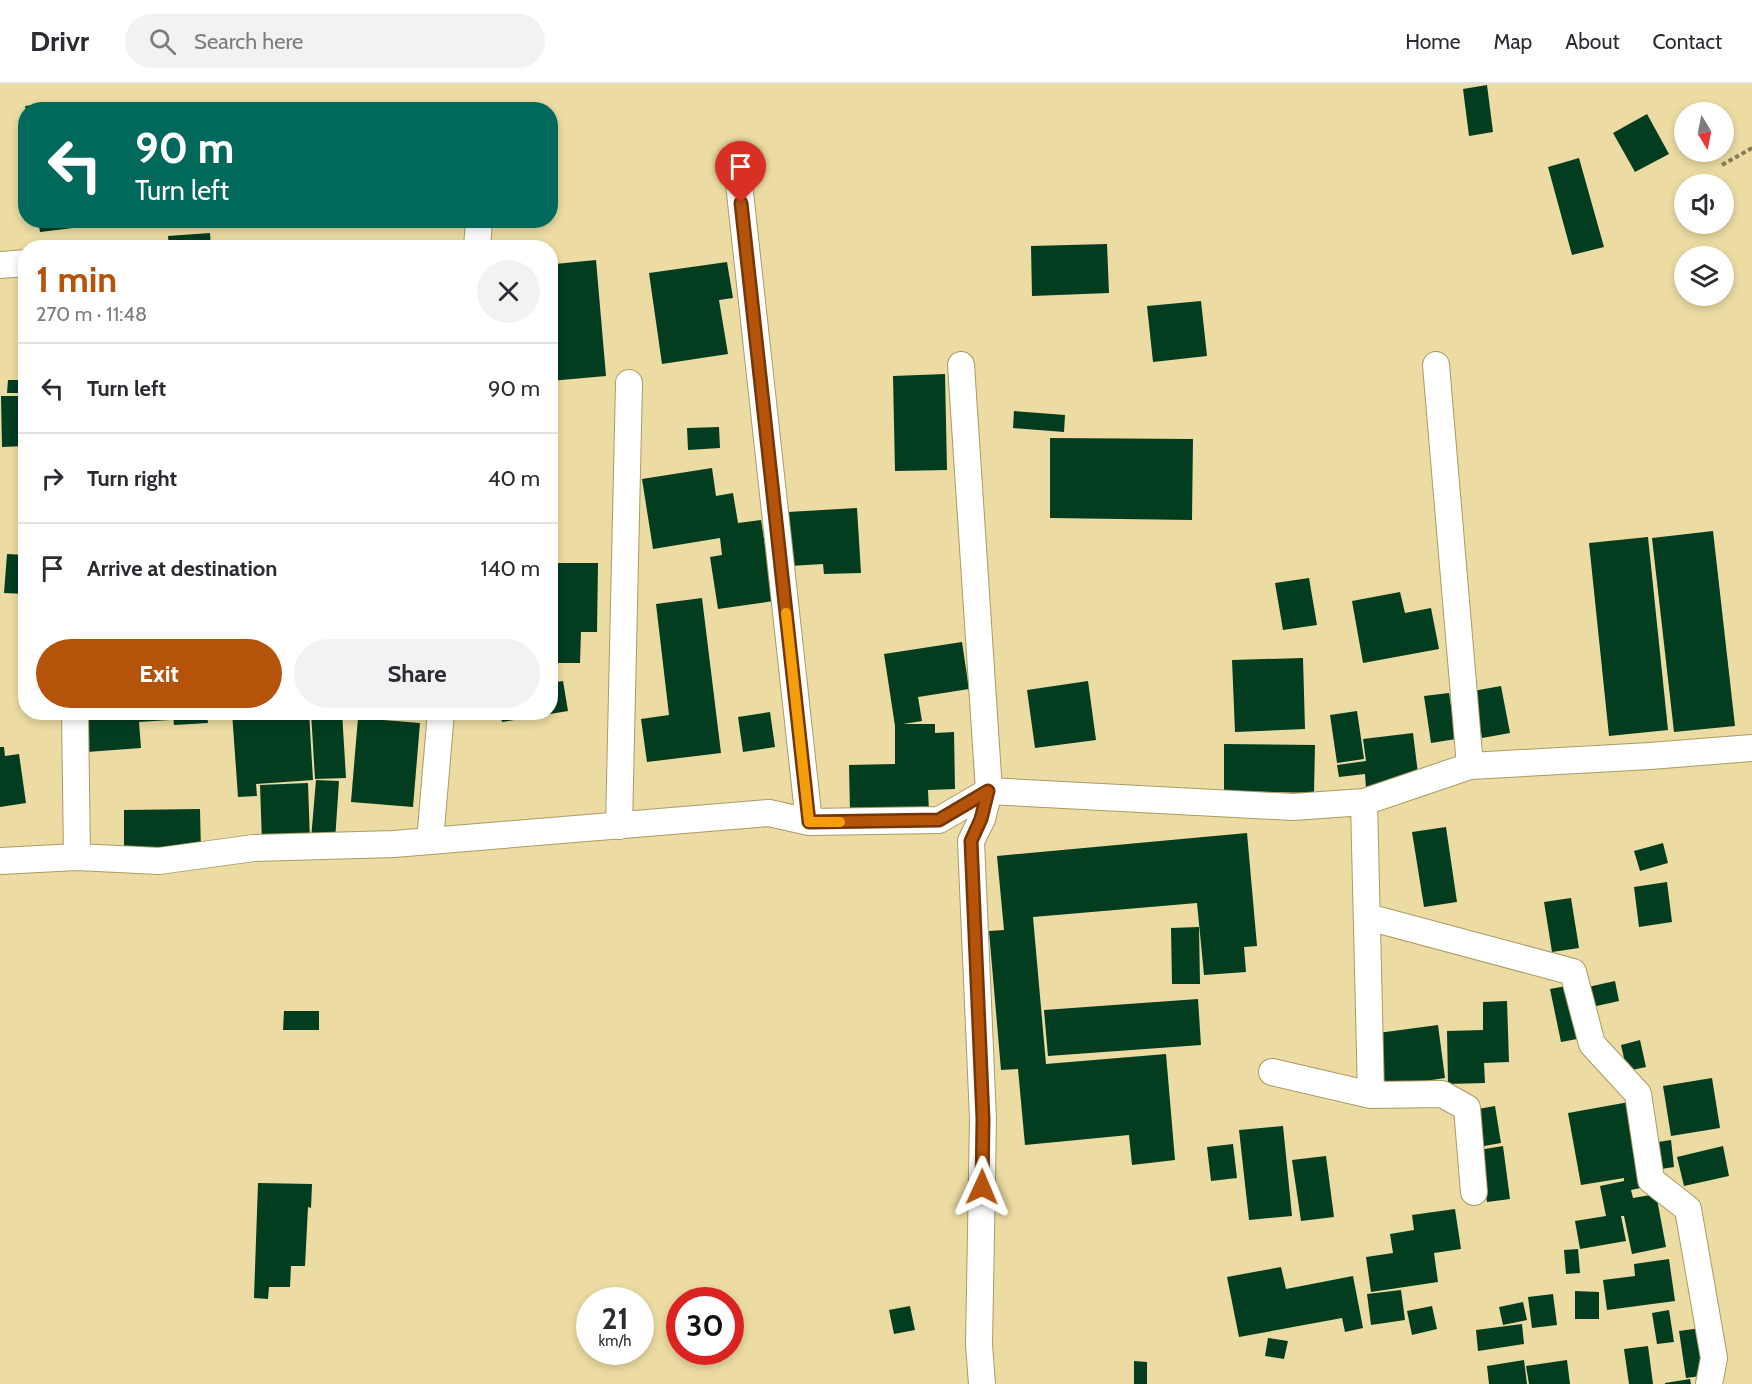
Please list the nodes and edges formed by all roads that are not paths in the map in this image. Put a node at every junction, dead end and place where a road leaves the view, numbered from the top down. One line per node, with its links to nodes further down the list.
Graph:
1 (736, 156): 13 (street)
2 (18, 264): 3 (street)
3 (0, 265)
4 (1436, 364): 10 (street)
5 (961, 365): 11 (street)
6 (629, 384): 14 (street)
7 (75, 720): 16 (street)
8 (440, 720): 15 (street)
9 (1752, 748): 10 (street)
10 (1470, 766): 12 (street)
11 (988, 791): 12 (street); 13 (street); 22 (street)
12 (1364, 802): 18 (street)
13 (809, 822): 14 (street)
14 (619, 826): 15 (street)
15 (430, 841): 16 (street)
16 (77, 858): 17 (street)
17 (0, 861)
18 (1368, 917): 20 (street); 23 (street)
19 (1272, 1072): 20 (street)
20 (1371, 1095): 21 (street)
21 (1474, 1192)
22 (982, 1384)
23 (1709, 1384)

